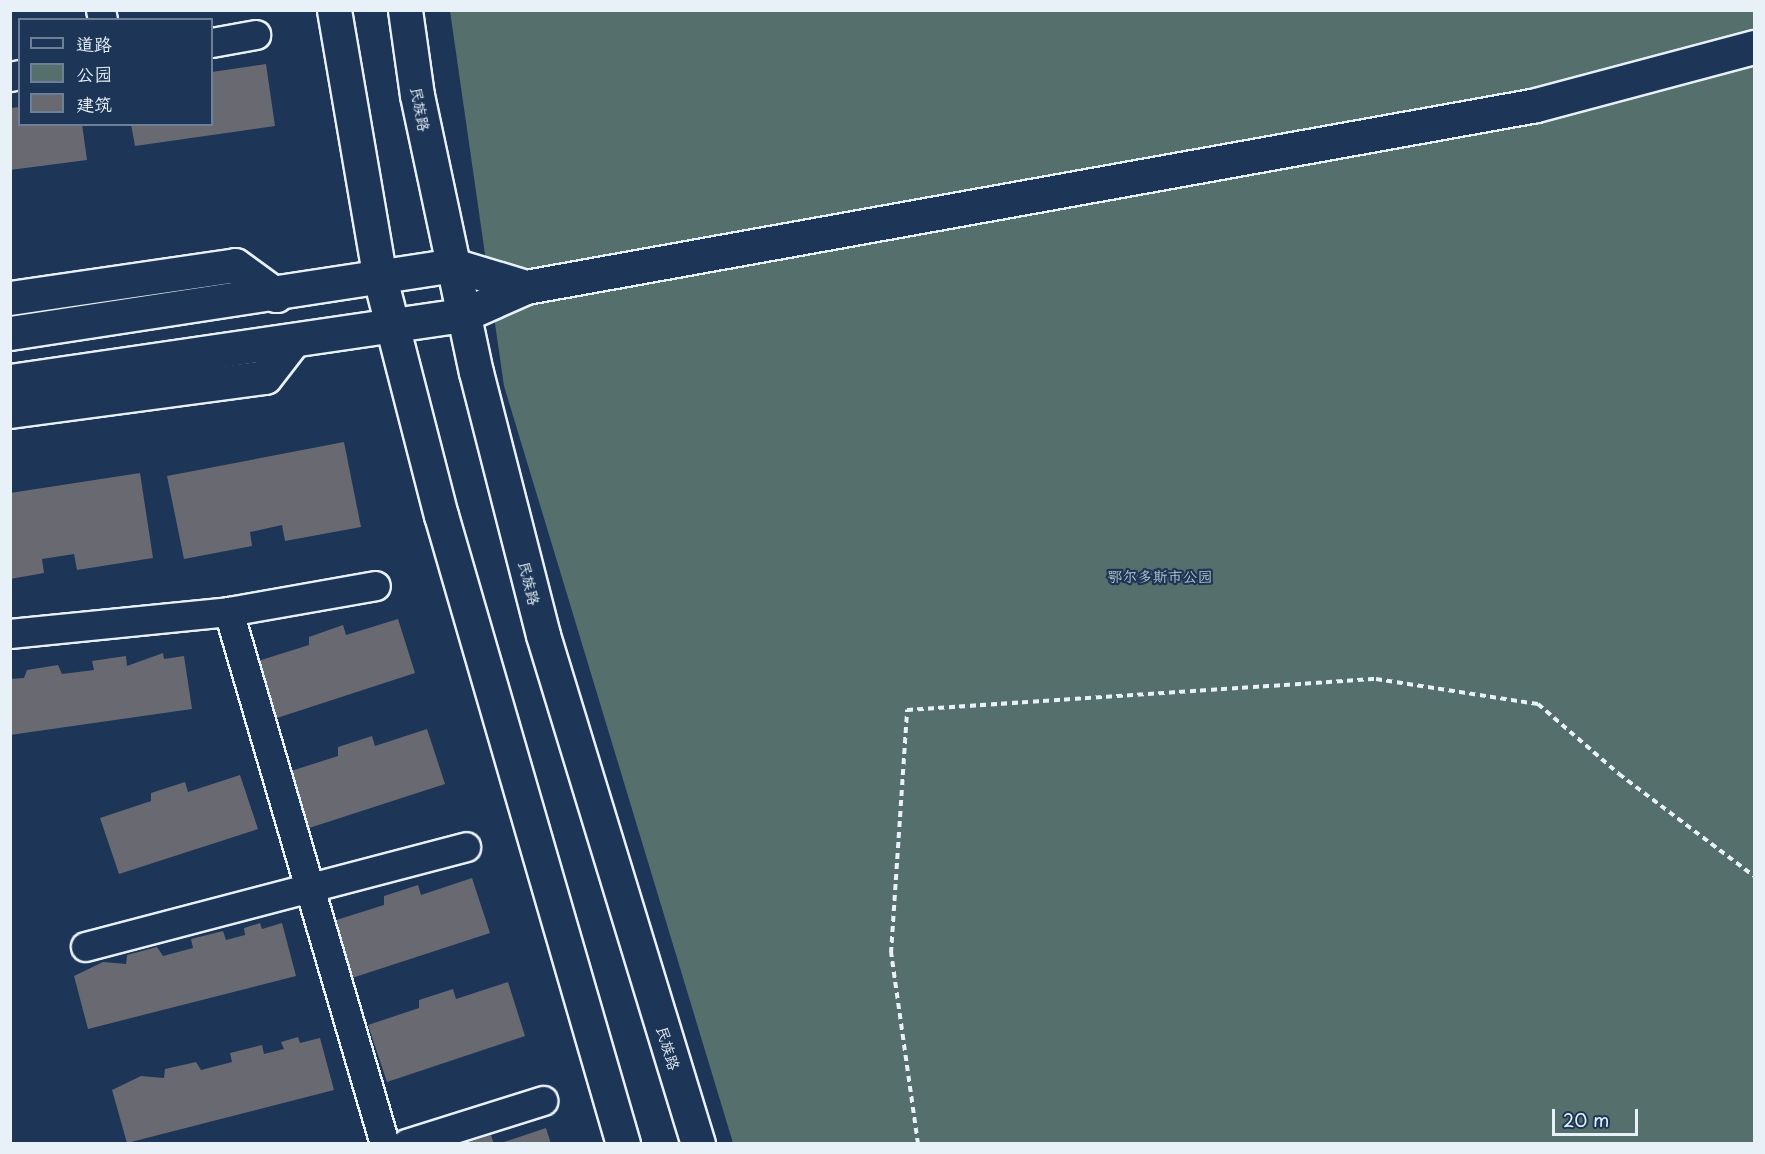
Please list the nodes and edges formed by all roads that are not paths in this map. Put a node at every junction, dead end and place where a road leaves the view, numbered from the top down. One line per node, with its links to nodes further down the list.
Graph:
1 (334, 10): 7 (street)
2 (405, 10): 6 (street, 民族路)
3 (256, 35): 4 (street)
4 (213, 43)
5 (1755, 47): 8 (street)
6 (453, 265): 7 (street); 8 (street); 11 (street, 民族路)
7 (380, 278): 9 (street); 12 (street)
8 (526, 287): 11 (street)
9 (276, 295): 10 (street); 13 (street)
10 (10, 298)
11 (463, 315): 12 (street); 27 (street, 民族路)
12 (392, 326): 14 (street); 26 (street)
13 (10, 333)
14 (292, 342): 15 (street); 16 (street)
15 (10, 381)
16 (10, 411)
17 (376, 586): 18 (street)
18 (229, 612): 19 (street); 21 (street)
19 (10, 634)
20 (466, 847): 21 (street)
21 (310, 888): 22 (street); 24 (street)
22 (86, 947)
23 (543, 1101): 25 (street)
24 (385, 1143)
25 (407, 1143)
26 (623, 1143)
27 (698, 1143)

